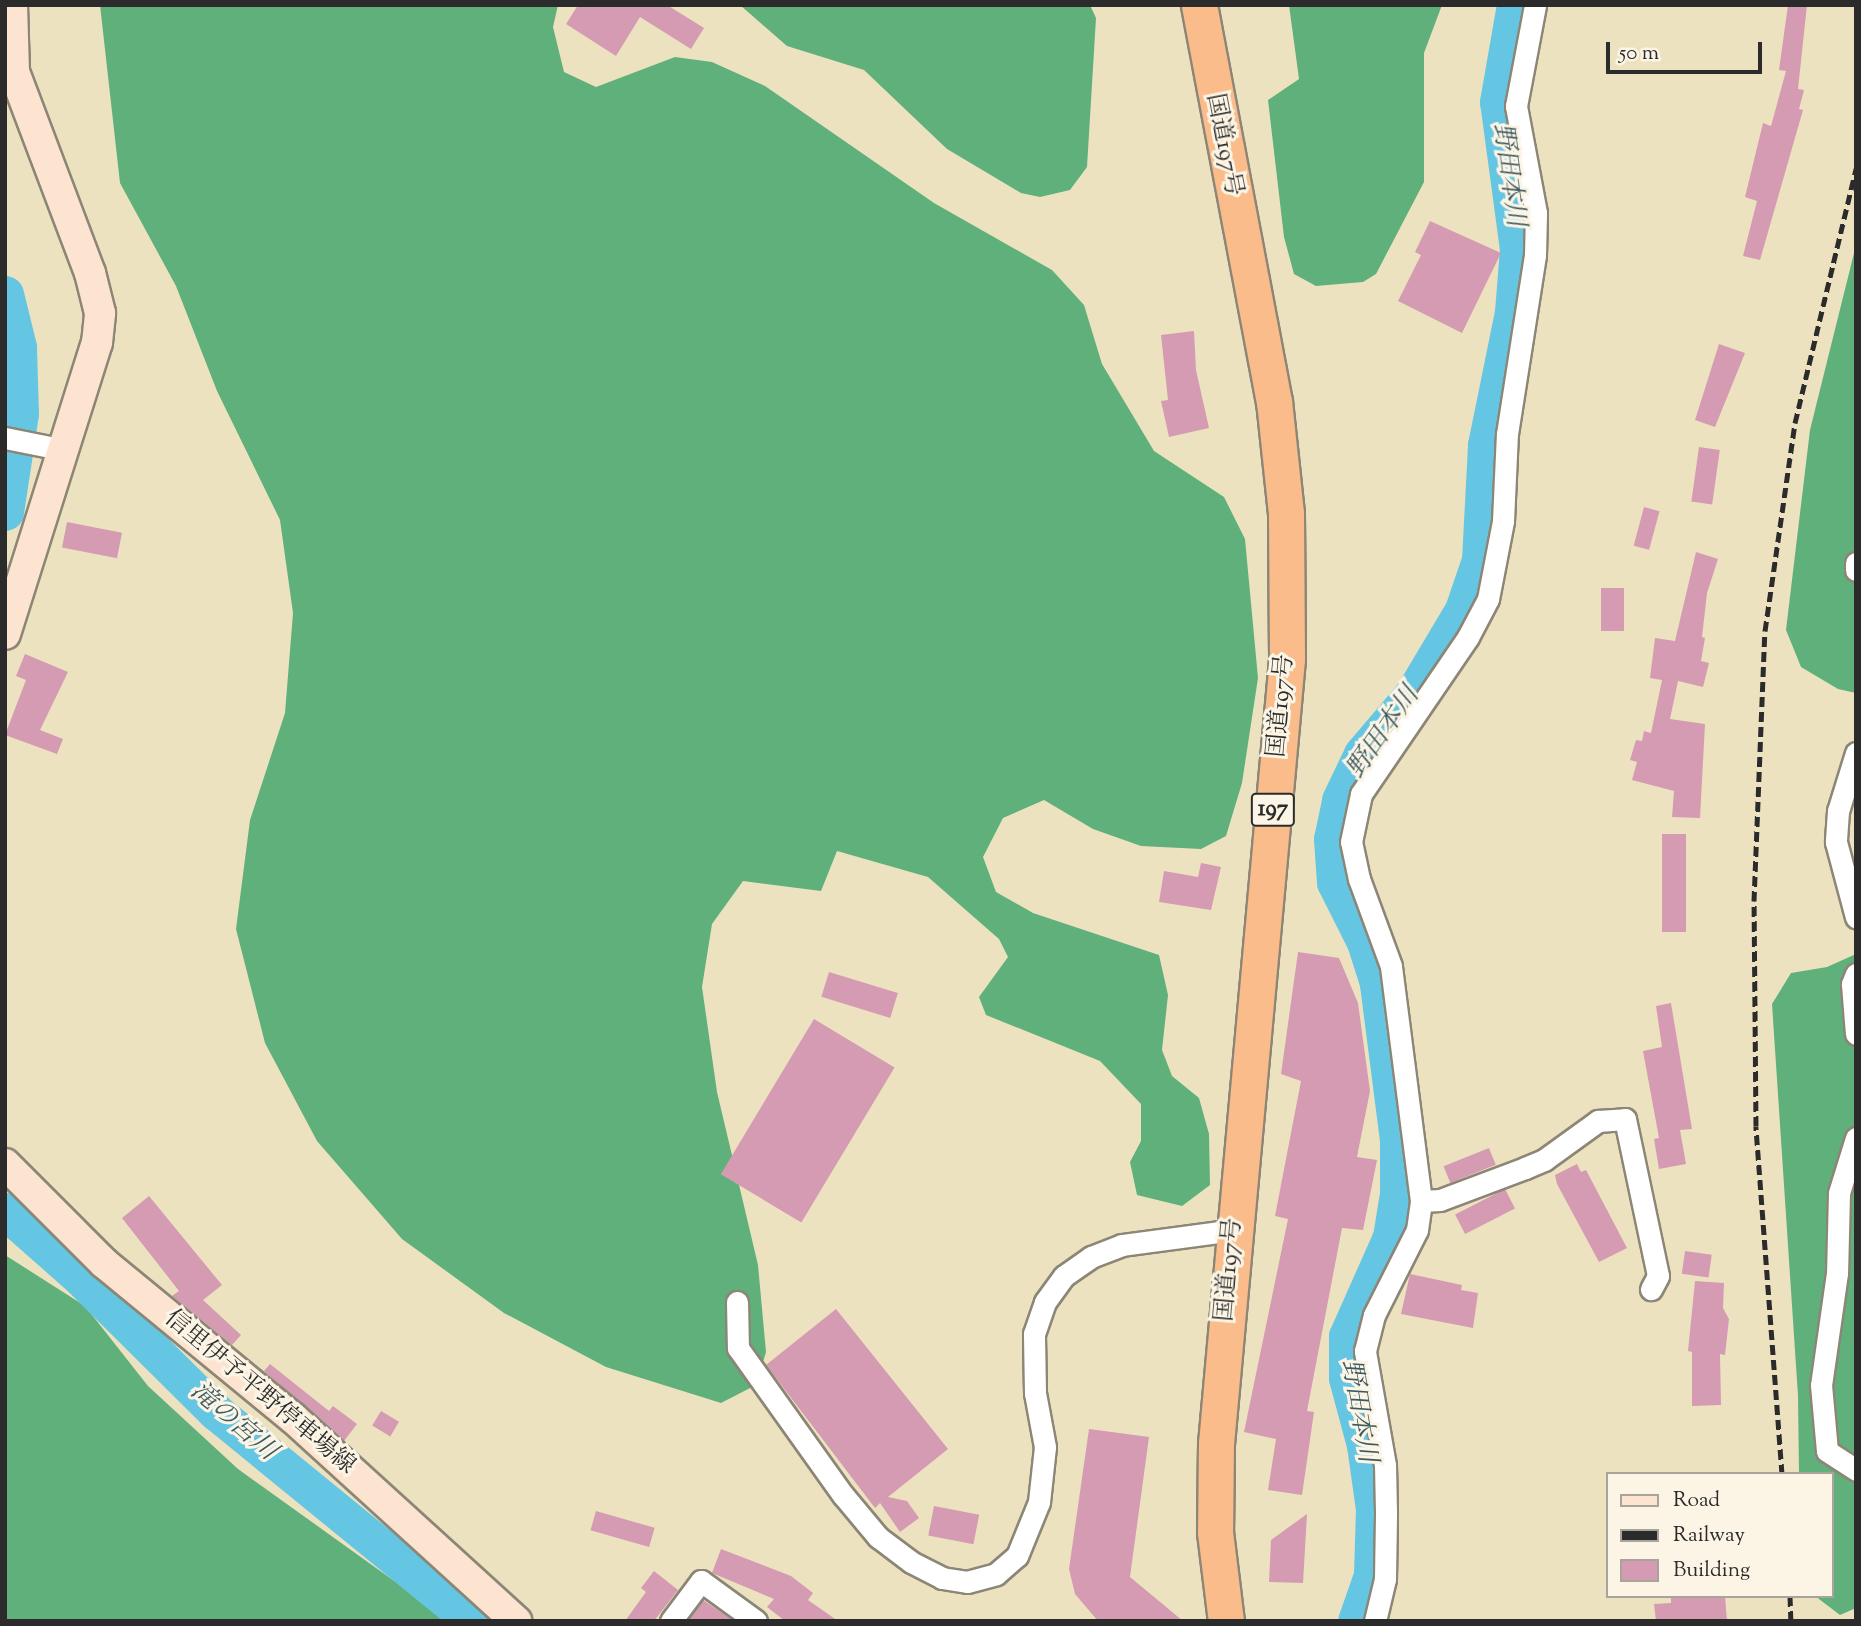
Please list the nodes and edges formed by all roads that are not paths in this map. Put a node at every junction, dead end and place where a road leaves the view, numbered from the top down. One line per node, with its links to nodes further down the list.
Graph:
1 (12, 5): 5 (main road)
2 (1199, 5): 16 (highway, 国道197号 / 197)
3 (1535, 5): 15 (street)
4 (5, 438): 5 (street)
5 (52, 447): 8 (main road)
6 (1856, 563): 7 (street)
7 (1856, 570)
8 (5, 635)
9 (1856, 752): 10 (street)
10 (1856, 917)
11 (1856, 974): 12 (street)
12 (1856, 1034)
13 (1856, 1138): 19 (street)
14 (5, 1164): 20 (main road, 信里伊予平野停車場線)
15 (1421, 1200): 17 (street); 24 (street)
16 (1234, 1230): 18 (street); 23 (highway, 国道197号 / 197)
17 (1651, 1289)
18 (737, 1302)
19 (1856, 1470)
20 (516, 1621)
21 (671, 1621): 22 (street)
22 (756, 1621)
23 (1226, 1621)
24 (1375, 1621)

